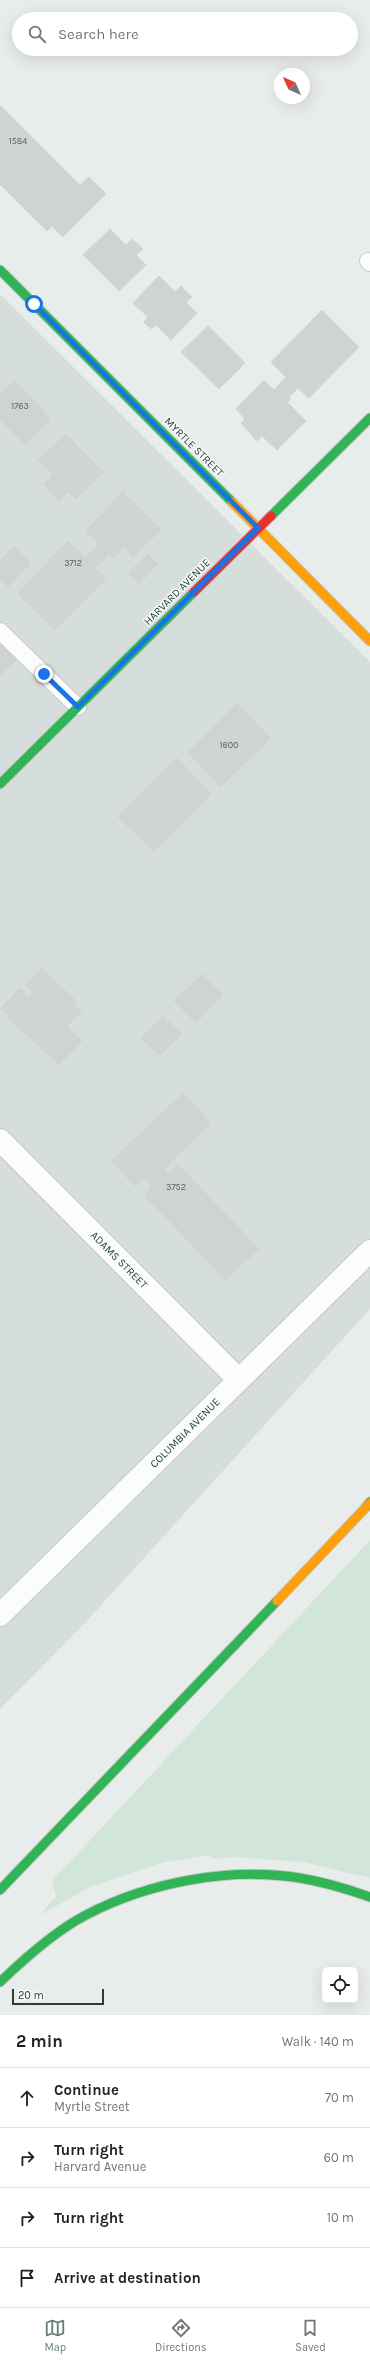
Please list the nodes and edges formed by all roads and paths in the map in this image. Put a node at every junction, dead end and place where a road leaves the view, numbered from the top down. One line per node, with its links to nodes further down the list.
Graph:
1 (0, 270): 3 (main road, MYRTLE STREET)
2 (370, 418): 3 (main road, HARVARD AVENUE)
3 (258, 528): 5 (main road, MYRTLE STREET); 6 (main road, HARVARD AVENUE)
4 (0, 631): 6 (lane)
5 (370, 641)
6 (78, 707): 7 (main road, HARVARD AVENUE)
7 (0, 784)
8 (0, 1140): 10 (street, ADAMS STREET)
9 (370, 1251): 10 (street, COLUMBIA AVENUE)
10 (239, 1380): 12 (street, COLUMBIA AVENUE)
11 (369, 1504): 13 (main road)
12 (0, 1615)
13 (0, 1890)
14 (370, 1897): 15 (main road)
15 (0, 1982)

